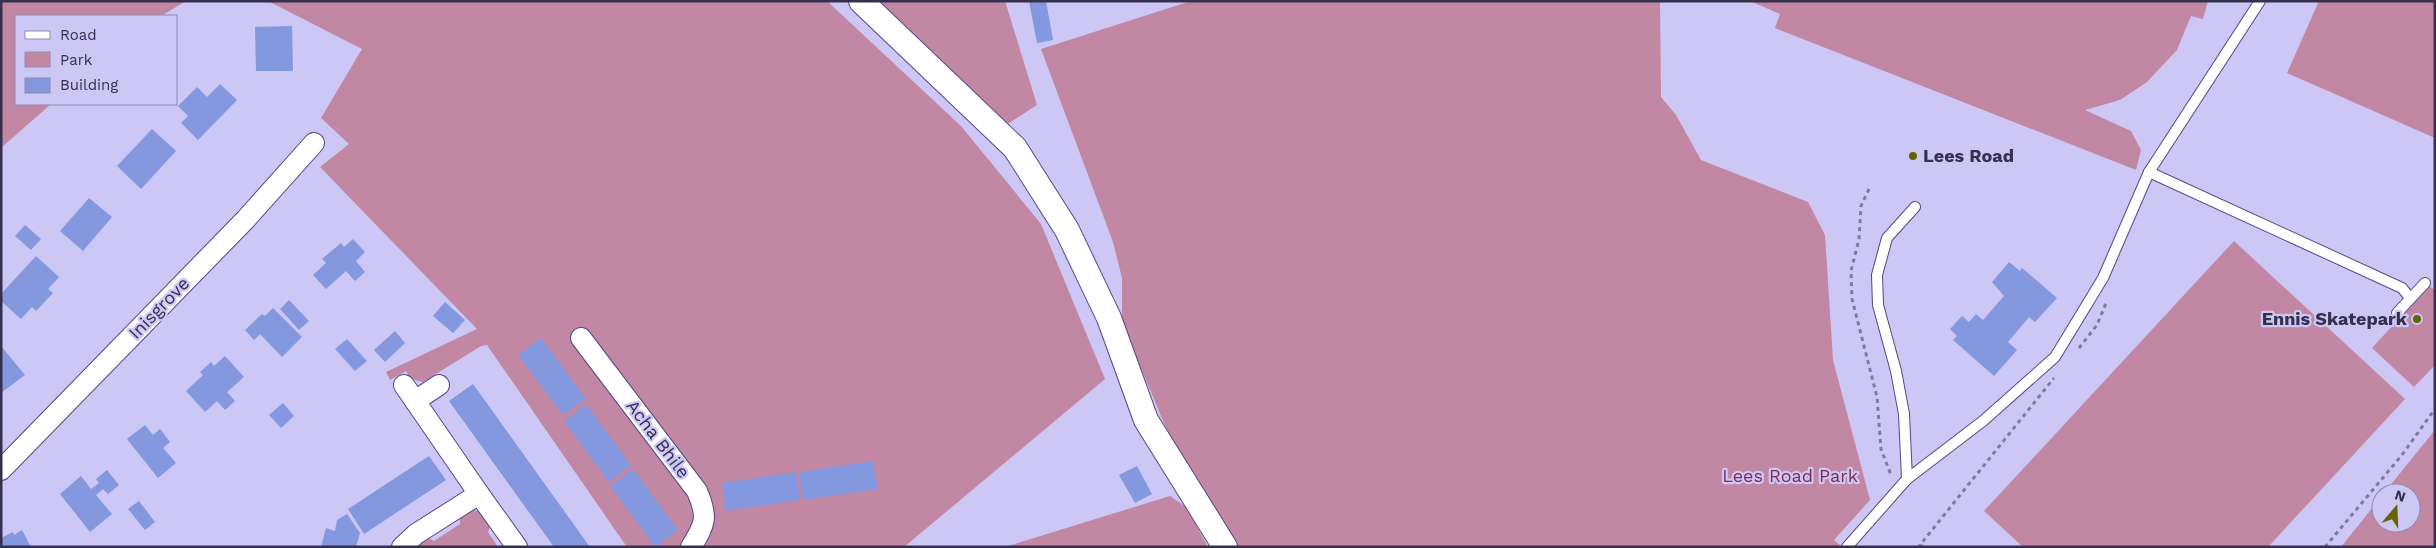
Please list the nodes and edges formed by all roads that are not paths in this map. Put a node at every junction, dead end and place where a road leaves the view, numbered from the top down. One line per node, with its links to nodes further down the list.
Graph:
1 (861, 1): 17 (street)
2 (2260, 1): 4 (lane)
3 (314, 143): 11 (street, Inisgrove)
4 (2149, 172): 7 (lane); 12 (lane)
5 (1916, 207): 12 (lane)
6 (2425, 283): 7 (lane)
7 (2410, 298): 8 (lane)
8 (2397, 313)
9 (581, 338): 16 (street, Acha Bhile)
10 (439, 385): 13 (street)
11 (1, 470)
12 (1904, 483): 18 (lane)
13 (479, 494): 14 (street); 15 (street)
14 (402, 547)
15 (517, 547)
16 (690, 547)
17 (1225, 547)
18 (1847, 547)

